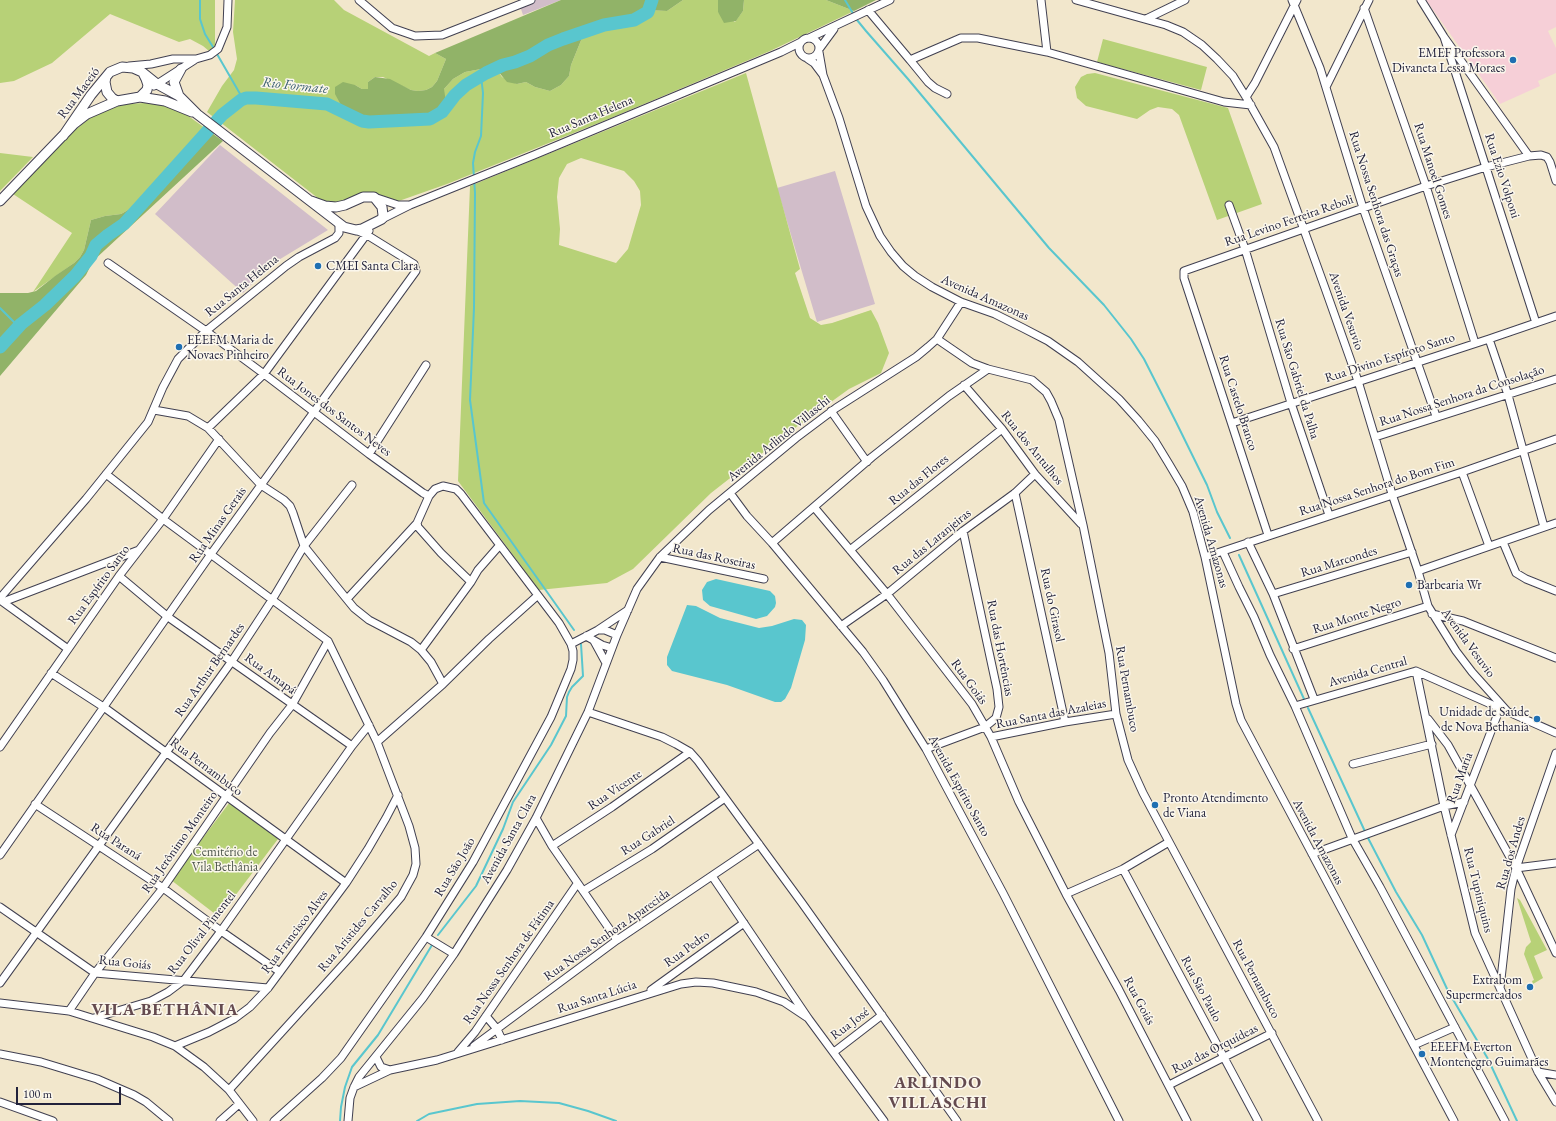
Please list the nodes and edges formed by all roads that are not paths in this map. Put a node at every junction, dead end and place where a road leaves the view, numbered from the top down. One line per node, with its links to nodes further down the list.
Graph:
1 (228, 0): 22 (street)
2 (359, 0): 3 (street)
3 (531, 0)
4 (890, 0): 12 (street)
5 (1041, 0): 20 (street)
6 (1076, 0): 13 (street, Avenida Vesuvio)
7 (1185, 0): 13 (street)
8 (1368, 0): 11 (street)
9 (1421, 0): 15 (street)
10 (1295, 2): 31 (street, Rua Nossa Senhora das Graças); 36 (street)
11 (1364, 8): 31 (street); 44 (street, Rua Manoel Gomes)
12 (868, 10): 14 (street); 24 (street)
13 (1146, 19): 36 (street, Avenida Vesuvio)
14 (837, 26): 16 (street); 18 (street)
15 (1444, 37): 41 (street); 42 (street, Rua Ezio Volponi)
16 (809, 38): 17 (street); 18 (street)
17 (801, 42): 19 (street, Rua Santa Helena); 21 (street)
18 (819, 50): 23 (street); 28 (street, Avenida Amazonas)
19 (781, 52): 21 (street, Rua Santa Helena); 48 (street, Rua Santa Helena)
20 (1047, 52): 24 (street); 38 (street)
21 (800, 54): 23 (street)
22 (196, 59): 25 (street); 26 (street)
23 (808, 59): 28 (street, Avenida Amazonas)
24 (910, 60): 33 (street)
25 (122, 67): 27 (main road, Rua Maceió); 29 (main road, Rua Maceió)
26 (181, 69): 30 (street); 34 (main road)
27 (142, 72): 30 (main road, Rua Maceió); 32 (main road)
28 (824, 75): 61 (street, Avenida Amazonas)
29 (106, 77): 37 (main road); 40 (main road, Rua Maceió)
30 (157, 84): 32 (street); 34 (main road, Rua Maceió)
31 (1326, 87): 51 (street, Rua Nossa Senhora das Graças)
32 (147, 90): 35 (main road)
33 (948, 94)
34 (179, 96): 39 (main road, Rua Maceió)
35 (140, 97): 37 (main road, Rua Maceió); 39 (main road, Rua Maceió)
36 (1246, 97): 38 (street, Avenida Vesuvio)
37 (118, 101): 40 (main road, Rua Maceió)
38 (1251, 105): 55 (street, Avenida Vesuvio)
39 (197, 114): 47 (main road, Rua Maceió)
40 (63, 136): 46 (main road, Rua Maceió)
41 (1529, 156): 42 (street, Rua Levino Ferreira Reboli); 43 (street, Rua Levino Ferreira Reboli)
42 (1486, 167): 44 (street, Rua Levino Ferreira Reboli); 63 (street, Rua Ezio Volponi)
43 (1556, 180)
44 (1426, 186): 51 (street, Rua Levino Ferreira Reboli); 67 (street, Rua Manoel Gomes)
45 (374, 197): 48 (street, Rua Santa Helena); 49 (main road, Rua Santa Helena); 52 (main road)
46 (0, 201)
47 (311, 201): 49 (main road, Rua Maceió); 53 (main road, Rua Maceió)
48 (410, 204): 52 (street, Rua Santa Helena)
49 (345, 205): 53 (main road, Rua Santa Helena)
50 (1229, 205): 58 (street, Rua São Gabriel da Palha)
51 (1363, 208): 55 (street, Rua Levino Ferreira Reboli); 68 (street, Rua Nossa Senhora das Graças)
52 (382, 219): 54 (main road, Rua Santa Helena)
53 (339, 224): 56 (main road); 64 (street, Rua Santa Helena)
54 (372, 224): 56 (main road, Rua Santa Helena); 57 (street)
55 (1304, 228): 58 (street, Rua Levino Ferreira Reboli); 73 (street, Avenida Vesuvio)
56 (356, 230): 57 (street, Rua Minas Gerais)
57 (367, 235): 71 (street); 78 (street, Rua Minas Gerais)
58 (1244, 249): 60 (street, Rua Levino Ferreira Reboli); 76 (street, Rua São Gabriel da Palha)
59 (108, 263): 64 (street, Rua Jones dos Santos Neves)
60 (1184, 278): 81 (street, Rua Castelo Branco)
61 (961, 302): 65 (street, Avenida Arlindo Villaschi); 120 (street, Avenida Amazonas)
62 (1556, 316): 63 (street, Rua Divino Espíroto Santo)
63 (1536, 323): 66 (street, Rua Divino Espíroto Santo)
64 (206, 331): 71 (street, Rua Jones dos Santos Neves); 77 (street, Rua Santa Helena)
65 (937, 339): 70 (street, Rua Pernambuco); 79 (street, Avenida Arlindo Villaschi)
66 (1489, 339): 67 (street, Rua Divino Espíroto Santo); 75 (street)
67 (1475, 343): 68 (street, Rua Divino Espíroto Santo)
68 (1418, 363): 73 (street, Rua Divino Espíroto Santo); 80 (street, Rua Nossa Senhora das Graças)
69 (426, 365): 88 (street)
70 (988, 369): 74 (street); 104 (street, Rua Pernambuco)
71 (264, 374): 78 (street, Rua Jones dos Santos Neves); 82 (street)
72 (1556, 379): 75 (street, Rua Nossa Senhora da Consolação)
73 (1358, 381): 76 (street, Rua Divino Espíroto Santo); 84 (street, Avenida Vesuvio)
74 (964, 385): 83 (street, Rua dos Antulhos); 89 (street)
75 (1508, 395): 80 (street, Rua Nossa Senhora da Consolação); 87 (street)
76 (1291, 403): 81 (street, Rua Divino Espíroto Santo); 100 (street, Rua São Gabriel da Palha)
77 (154, 410): 82 (street); 91 (street)
78 (314, 412): 88 (street, Rua Jones dos Santos Neves); 93 (street, Rua Minas Gerais)
79 (831, 412): 89 (street); 95 (street, Avenida Arlindo Villaschi)
80 (1436, 416): 84 (street, Rua Nossa Senhora da Consolação)
81 (1232, 423): 107 (street, Rua Castelo Branco)
82 (208, 428): 85 (street)
83 (1002, 429): 92 (street, Rua dos Antulhos); 115 (street, Rua das Flores)
84 (1375, 437): 97 (street, Avenida Vesuvio)
85 (219, 439): 93 (street); 101 (street, Rua Espírito Santo)
86 (1556, 439): 87 (street, Rua Nossa Senhora do Bom Fim)
87 (1524, 450): 90 (street, Rua Nossa Senhora do Bom Fim); 105 (street)
88 (369, 454): 98 (street, Rua Jones dos Santos Neves)
89 (867, 462): 99 (street)
90 (1462, 472): 97 (street, Rua Nossa Senhora do Bom Fim); 113 (street)
91 (106, 474): 101 (street); 131 (street)
92 (1035, 474): 96 (street, Rua das Laranjeiras); 104 (street, Rua dos Antulhos)
93 (261, 484): 111 (street); 118 (street, Rua Minas Gerais)
94 (352, 485): 111 (street, Rua Arthur Bernardes)
95 (730, 493): 110 (street, Avenida Espírito Santo); 119 (street, Avenida Arlindo Villaschi)
96 (1015, 493): 106 (street, Rua das Laranjeiras); 163 (street, Rua do Girasol)
97 (1392, 494): 100 (street, Rua Nossa Senhora do Bom Fim); 117 (street, Avenida Vesuvio)
98 (429, 496): 102 (street); 112 (street, Rua São João)
99 (814, 507): 110 (street); 115 (street, Rua Goiás)
100 (1329, 515): 107 (street, Rua Nossa Senhora do Bom Fim)
101 (163, 519): 114 (street, Rua Espírito Santo); 118 (street)
102 (417, 523): 124 (street); 130 (street)
103 (1556, 523): 105 (street)
104 (1083, 525): 161 (street, Rua Pernambuco)
105 (1544, 527): 109 (street)
106 (963, 531): 127 (street, Rua das Laranjeiras); 165 (street, Rua das Hortências)
107 (1268, 535): 108 (street, Rua Nossa Senhora do Bom Fim)
108 (1248, 542): 116 (street, Rua Nossa Senhora do Bom Fim); 128 (street)
109 (1503, 542): 113 (street); 126 (street)
110 (772, 543): 137 (street, Avenida Espírito Santo)
111 (304, 546): 130 (street); 132 (street, Rua Arthur Bernardes)
112 (499, 546): 124 (street); 129 (street, Rua São João)
113 (1489, 546): 121 (street)
114 (139, 550): 122 (street, Rua Espírito Santo); 131 (street)
115 (850, 550): 127 (street, Rua Goiás)
116 (1223, 552): 120 (street, Rua Nossa Senhora do Bom Fim); 156 (street)
117 (1412, 552): 121 (street, Avenida Vesuvio); 128 (street, Rua Marcondes)
118 (211, 554): 132 (street); 136 (street, Rua Minas Gerais)
119 (660, 557): 123 (street, Rua das Roseiras); 125 (street, Avenida Arlindo Villaschi)
120 (1205, 557): 192 (street, Avenida Amazonas)
121 (1418, 571): 133 (street, Avenida Vesuvio)
122 (119, 576): 136 (street, Rua Amapá); 146 (street, Rua Espírito Santo)
123 (764, 579)
124 (471, 582): 147 (street)
125 (637, 589): 134 (street, Avenida Santa Clara)
126 (1556, 590)
127 (887, 594): 137 (street, Rua das Laranjeiras); 165 (street, Rua Goiás)
128 (1273, 594): 145 (street)
129 (537, 596): 143 (street, Rua São João); 153 (street)
130 (347, 599): 147 (street)
131 (1, 600): 146 (street)
132 (272, 600): 141 (street); 149 (street, Rua Arthur Bernardes)
133 (1428, 606): 135 (street, Avenida Vesuvio); 145 (street, Rua Monte Negro)
134 (628, 610): 138 (street); 139 (street, Avenida Santa Clara)
135 (1432, 614): 148 (street); 159 (street, Avenida Vesuvio)
136 (168, 617): 149 (street, Rua Amapá); 157 (street, Rua Minas Gerais)
137 (841, 626): 172 (street, Avenida Espírito Santo)
138 (598, 630): 139 (street); 140 (street)
139 (617, 635): 144 (street, Avenida Santa Clara)
140 (586, 636): 142 (street); 143 (street)
141 (328, 641): 155 (street, Rua Jerônimo Monteiro); 164 (street, Rua Aristides Carvalho)
142 (594, 641): 144 (street); 150 (street)
143 (571, 644): 209 (street, Rua São João)
144 (612, 648): 150 (street, Avenida Santa Clara)
145 (1294, 648): 154 (street)
146 (68, 649): 152 (street, Rua Espírito Santo)
147 (421, 650): 153 (street)
148 (1556, 658)
149 (232, 661): 155 (street, Rua Amapá); 173 (street, Rua Arthur Bernardes)
150 (606, 663): 160 (street, Avenida Santa Clara)
151 (1416, 671): 154 (street, Avenida Central); 158 (street, Avenida Central); 162 (street, Rua Tupiniquins)
152 (51, 673): 157 (street, Rua Pernambuco); 171 (street, Rua Espírito Santo)
153 (443, 684): 168 (street)
154 (1314, 699): 156 (street, Avenida Central)
155 (292, 705): 170 (street, Rua Amapá); 179 (street, Rua Jerônimo Monteiro)
156 (1295, 706): 186 (street)
157 (105, 708): 173 (street, Rua Pernambuco); 182 (street, Rua Minas Gerais)
158 (1500, 708): 159 (street, Avenida Central); 177 (street, Rua Maria)
159 (1507, 711): 166 (street, Avenida Central)
160 (588, 712): 174 (street); 184 (street, Avenida Santa Clara)
161 (1116, 714): 163 (street, Rua Santa das Azaleias); 188 (street, Rua Pernambuco)
162 (1427, 717): 169 (street, Rua Tupiniquins); 177 (street)
163 (1065, 722): 167 (street, Rua Santa das Azaleias)
164 (369, 725): 168 (street, Rua Aristides Carvalho); 170 (street, Rua Olival Pimentel)
165 (984, 727): 167 (street, Rua Goiás); 172 (street, Rua das Hortências)
166 (1555, 730)
167 (991, 737): 202 (street, Rua Goiás)
168 (377, 742): 178 (street, Rua Aristides Carvalho)
169 (1432, 744): 176 (street); 183 (street, Rua Tupiniquins)
170 (352, 746): 187 (street, Rua Olival Pimentel)
171 (0, 747)
172 (926, 749): 255 (street, Avenida Espírito Santo)
173 (167, 752): 179 (street, Rua Pernambuco); 190 (street, Rua Arthur Bernardes)
174 (690, 752): 180 (street); 191 (street, Rua Vicente)
175 (1556, 753): 195 (street, Rua dos Andes)
176 (1353, 764)
177 (1469, 786): 181 (street, Rua Maria); 195 (street)
178 (398, 795): 198 (street, Rua Francisco Alves); 243 (street, Rua Aristides Carvalho)
179 (226, 797): 187 (street, Rua Pernambuco); 200 (street, Rua Jerônimo Monteiro)
180 (725, 798): 189 (street); 201 (street, Rua Gabriel)
181 (1464, 802): 183 (street); 185 (street, Rua Maria)
182 (35, 804): 190 (street, Rua Paraná); 193 (street, Rua Minas Gerais)
183 (1444, 806): 185 (street, Rua Tupiniquins); 186 (street)
184 (536, 818): 191 (street); 212 (street, Avenida Santa Clara)
185 (1451, 835): 218 (street, Rua Tupiniquins)
186 (1355, 837): 192 (street); 226 (street)
187 (286, 841): 198 (street, Rua Pernambuco); 207 (street, Rua Olival Pimentel)
188 (1170, 842): 196 (street); 228 (street, Rua Pernambuco)
189 (759, 844): 197 (street, Rua Nossa Senhora Aparecida); 222 (street)
190 (98, 845): 200 (street, Rua Paraná); 208 (street, Rua Arthur Bernardes)
191 (552, 846): 199 (street)
192 (1312, 854): 230 (street, Avenida Amazonas)
193 (0, 856)
194 (1556, 863): 195 (street)
195 (1516, 868): 203 (street, Rua dos Andes); 204 (street)
196 (1123, 869): 202 (street); 237 (street, Rua São Paulo)
197 (712, 876): 206 (street); 210 (street, Rua Nossa Senhora Aparecida)
198 (346, 883): 213 (street, Rua Francisco Alves)
199 (578, 884): 201 (street); 223 (street, Rua Nossa Senhora de Fátima)
200 (163, 888): 207 (street, Rua Paraná); 214 (street, Rua Jerônimo Monteiro)
201 (583, 891): 210 (street)
202 (1066, 894): 241 (street, Rua Goiás)
203 (1510, 896): 204 (street); 218 (street, Rua dos Andes)
204 (1529, 896): 211 (street)
205 (0, 907): 208 (street, Rua Goiás)
206 (744, 923): 219 (street, Rua Pedro); 225 (street)
207 (221, 931): 213 (street, Rua Paraná); 215 (street, Rua Olival Pimentel)
208 (37, 933): 214 (street, Rua Goiás); 216 (street, Rua Arthur Bernardes)
209 (426, 937): 212 (street); 251 (street, Rua São João)
210 (617, 940): 227 (street, Rua Nossa Senhora Aparecida)
211 (1556, 953)
212 (454, 954): 236 (street, Avenida Santa Clara)
213 (280, 972): 217 (street, Rua Francisco Alves)
214 (95, 973): 215 (street, Rua Goiás); 221 (street, Rua Jerônimo Monteiro)
215 (184, 980): 217 (street, Rua Goiás); 224 (street, Rua Olival Pimentel)
216 (0, 983)
217 (268, 988): 231 (street, Rua Francisco Alves)
218 (1500, 988): 239 (street, Rua Tupiniquins)
219 (644, 995): 225 (street, Rua Santa Lúcia); 229 (street, Rua Santa Lúcia)
220 (0, 1003): 221 (street)
221 (69, 1011): 224 (street)
222 (882, 1015): 234 (street, Rua José); 254 (street)
223 (486, 1016): 227 (street); 233 (street, Rua Nossa Senhora de Fátima)
224 (94, 1018): 231 (street)
225 (808, 1018): 234 (street)
226 (1455, 1027): 230 (street); 260 (street)
227 (497, 1030): 229 (street); 232 (street, Rua Nossa Senhora Aparecida)
228 (1272, 1033): 237 (street, Rua das Orquídeas); 258 (street, Rua Pernambuco)
229 (502, 1040): 232 (street, Rua Santa Lúcia)
230 (1414, 1045): 259 (street, Avenida Amazonas)
231 (175, 1046): 243 (street)
232 (471, 1049): 233 (street, Rua Santa Lúcia)
233 (458, 1052): 238 (street, Rua Santa Lúcia)
234 (834, 1052): 253 (street)
235 (0, 1054): 248 (street)
236 (376, 1057): 238 (street); 242 (street, Avenida Santa Clara)
237 (1224, 1058): 241 (street, Rua das Orquídeas); 257 (street, Rua São Paulo)
238 (390, 1070): 242 (street, Rua Santa Lúcia)
239 (1538, 1072): 240 (street); 245 (street, Rua Tupiniquins)
240 (1556, 1076)
241 (1168, 1085): 256 (street, Rua Goiás)
242 (354, 1087): 252 (street, Avenida Santa Clara)
243 (228, 1090): 246 (street)
244 (0, 1102): 247 (street)
245 (1556, 1102)
246 (239, 1104): 249 (street); 250 (street)
247 (53, 1121)
248 (169, 1121)
249 (220, 1121)
250 (253, 1121)
251 (274, 1121)
252 (348, 1121)
253 (884, 1121)
254 (957, 1121)
255 (1119, 1121)
256 (1188, 1121)
257 (1258, 1121)
258 (1318, 1121)
259 (1454, 1121)
260 (1505, 1121)

